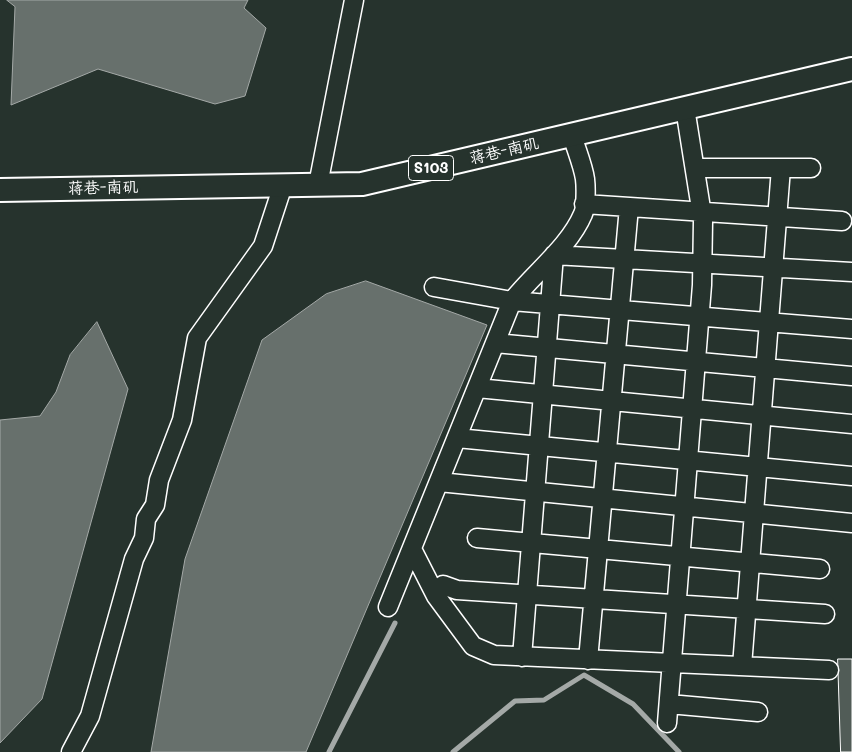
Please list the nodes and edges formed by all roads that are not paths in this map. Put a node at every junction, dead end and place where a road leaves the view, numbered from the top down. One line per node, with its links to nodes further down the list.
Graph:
1 (354, 0): 9 (street)
2 (852, 69): 3 (main road, 蒋巷-南矶 / S103)
3 (685, 108): 4 (main road, 蒋巷-南矶 / S103); 5 (street)
4 (572, 135): 9 (main road, 蒋巷-南矶 / S103); 11 (street)
5 (694, 168): 6 (street); 13 (street)
6 (781, 168): 7 (street); 14 (street)
7 (811, 168)
8 (283, 185): 9 (main road, 蒋巷-南矶 / S103); 10 (main road, 蒋巷-南矶 / S103); 74 (street)
9 (318, 185)
10 (0, 190)
11 (584, 204): 12 (street); 16 (street)
12 (630, 207): 13 (street); 17 (street)
13 (701, 212): 14 (street); 18 (street)
14 (777, 217): 15 (street); 19 (street)
15 (842, 221)
16 (554, 255): 17 (street); 22 (street); 23 (street)
17 (625, 259): 18 (street); 24 (street)
18 (702, 264): 19 (street); 25 (street)
19 (773, 268): 20 (street); 26 (street)
20 (852, 272)
21 (434, 287): 22 (street)
22 (512, 301): 23 (street); 28 (street)
23 (550, 304): 24 (street); 29 (street)
24 (620, 310): 25 (street); 30 (street)
25 (700, 316): 26 (street); 31 (street)
26 (769, 322): 27 (street); 32 (street)
27 (852, 329)
28 (495, 344): 29 (street); 34 (street)
29 (546, 348): 30 (street); 35 (street)
30 (616, 354): 31 (street); 36 (street)
31 (696, 362): 32 (street); 37 (street)
32 (765, 368): 33 (street); 38 (street)
33 (852, 376)
34 (477, 388): 35 (street); 40 (street)
35 (543, 394): 36 (street); 41 (street)
36 (612, 401): 37 (street); 42 (street)
37 (692, 409): 38 (street); 43 (street)
38 (762, 416): 39 (street); 44 (street)
39 (852, 424)
40 (457, 438): 41 (street); 46 (street)
41 (539, 445): 42 (street); 47 (street)
42 (607, 452): 43 (street); 48 (street)
43 (688, 460): 44 (street); 49 (street)
44 (758, 467): 45 (street); 50 (street)
45 (852, 476)
46 (439, 482): 47 (street); 54 (street)
47 (535, 491): 48 (street); 53 (street)
48 (603, 498): 49 (street); 55 (street)
49 (685, 506): 50 (street); 56 (street)
50 (754, 513): 51 (street); 57 (street)
51 (852, 523)
52 (477, 538): 53 (street)
53 (531, 543): 55 (street); 59 (street)
54 (412, 549): 60 (street); 63 (street)
55 (598, 549): 56 (street); 61 (street)
56 (681, 556): 57 (street); 62 (street)
57 (750, 562): 58 (street); 64 (street)
58 (820, 569)
59 (527, 593): 60 (street); 61 (street); 66 (street)
60 (436, 596): 66 (street)
61 (594, 598): 62 (street); 67 (street)
62 (677, 603): 64 (street); 68 (street)
63 (388, 607)
64 (747, 608): 65 (street); 69 (street)
65 (825, 614)
66 (522, 656): 67 (street)
67 (588, 660): 68 (street)
68 (672, 663): 69 (street); 71 (street)
69 (742, 666): 70 (street)
70 (829, 670)
71 (669, 704): 72 (street); 73 (street)
72 (758, 712)
73 (667, 723)
74 (72, 752)

